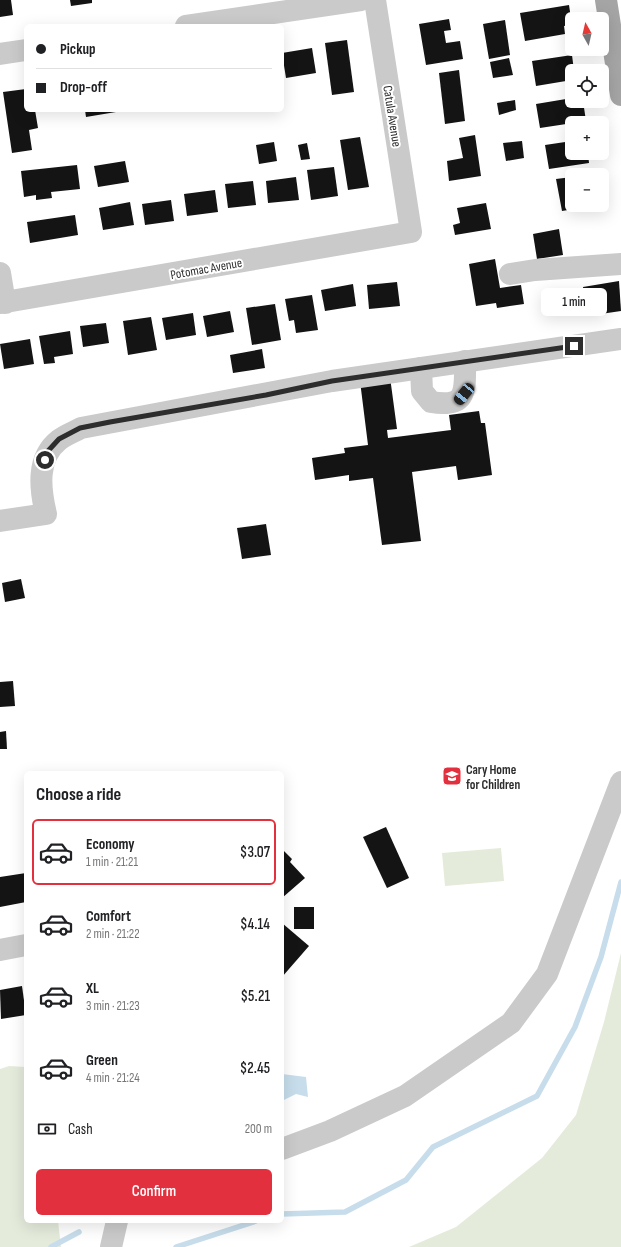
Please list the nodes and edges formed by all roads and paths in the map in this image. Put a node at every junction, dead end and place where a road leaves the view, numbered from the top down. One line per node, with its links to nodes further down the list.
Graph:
1 (361, 0): 4 (street)
2 (375, 0): 8 (street, Catula Avenue)
3 (606, 0): 7 (main road)
4 (199, 24)
5 (24, 50): 6 (street)
6 (0, 54)
7 (621, 95)
8 (411, 232): 12 (street, Potomac Avenue)
9 (621, 264): 11 (street)
10 (0, 273): 12 (street)
11 (510, 274)
12 (2, 303)
13 (621, 339): 14 (street)
14 (465, 361): 15 (street); 15 (street)
15 (421, 368): 16 (street)
16 (0, 521)
17 (621, 782): 20 (street)
18 (24, 945): 19 (street)
19 (0, 950)
20 (284, 1148)
21 (117, 1223): 22 (street)
22 (111, 1247)

